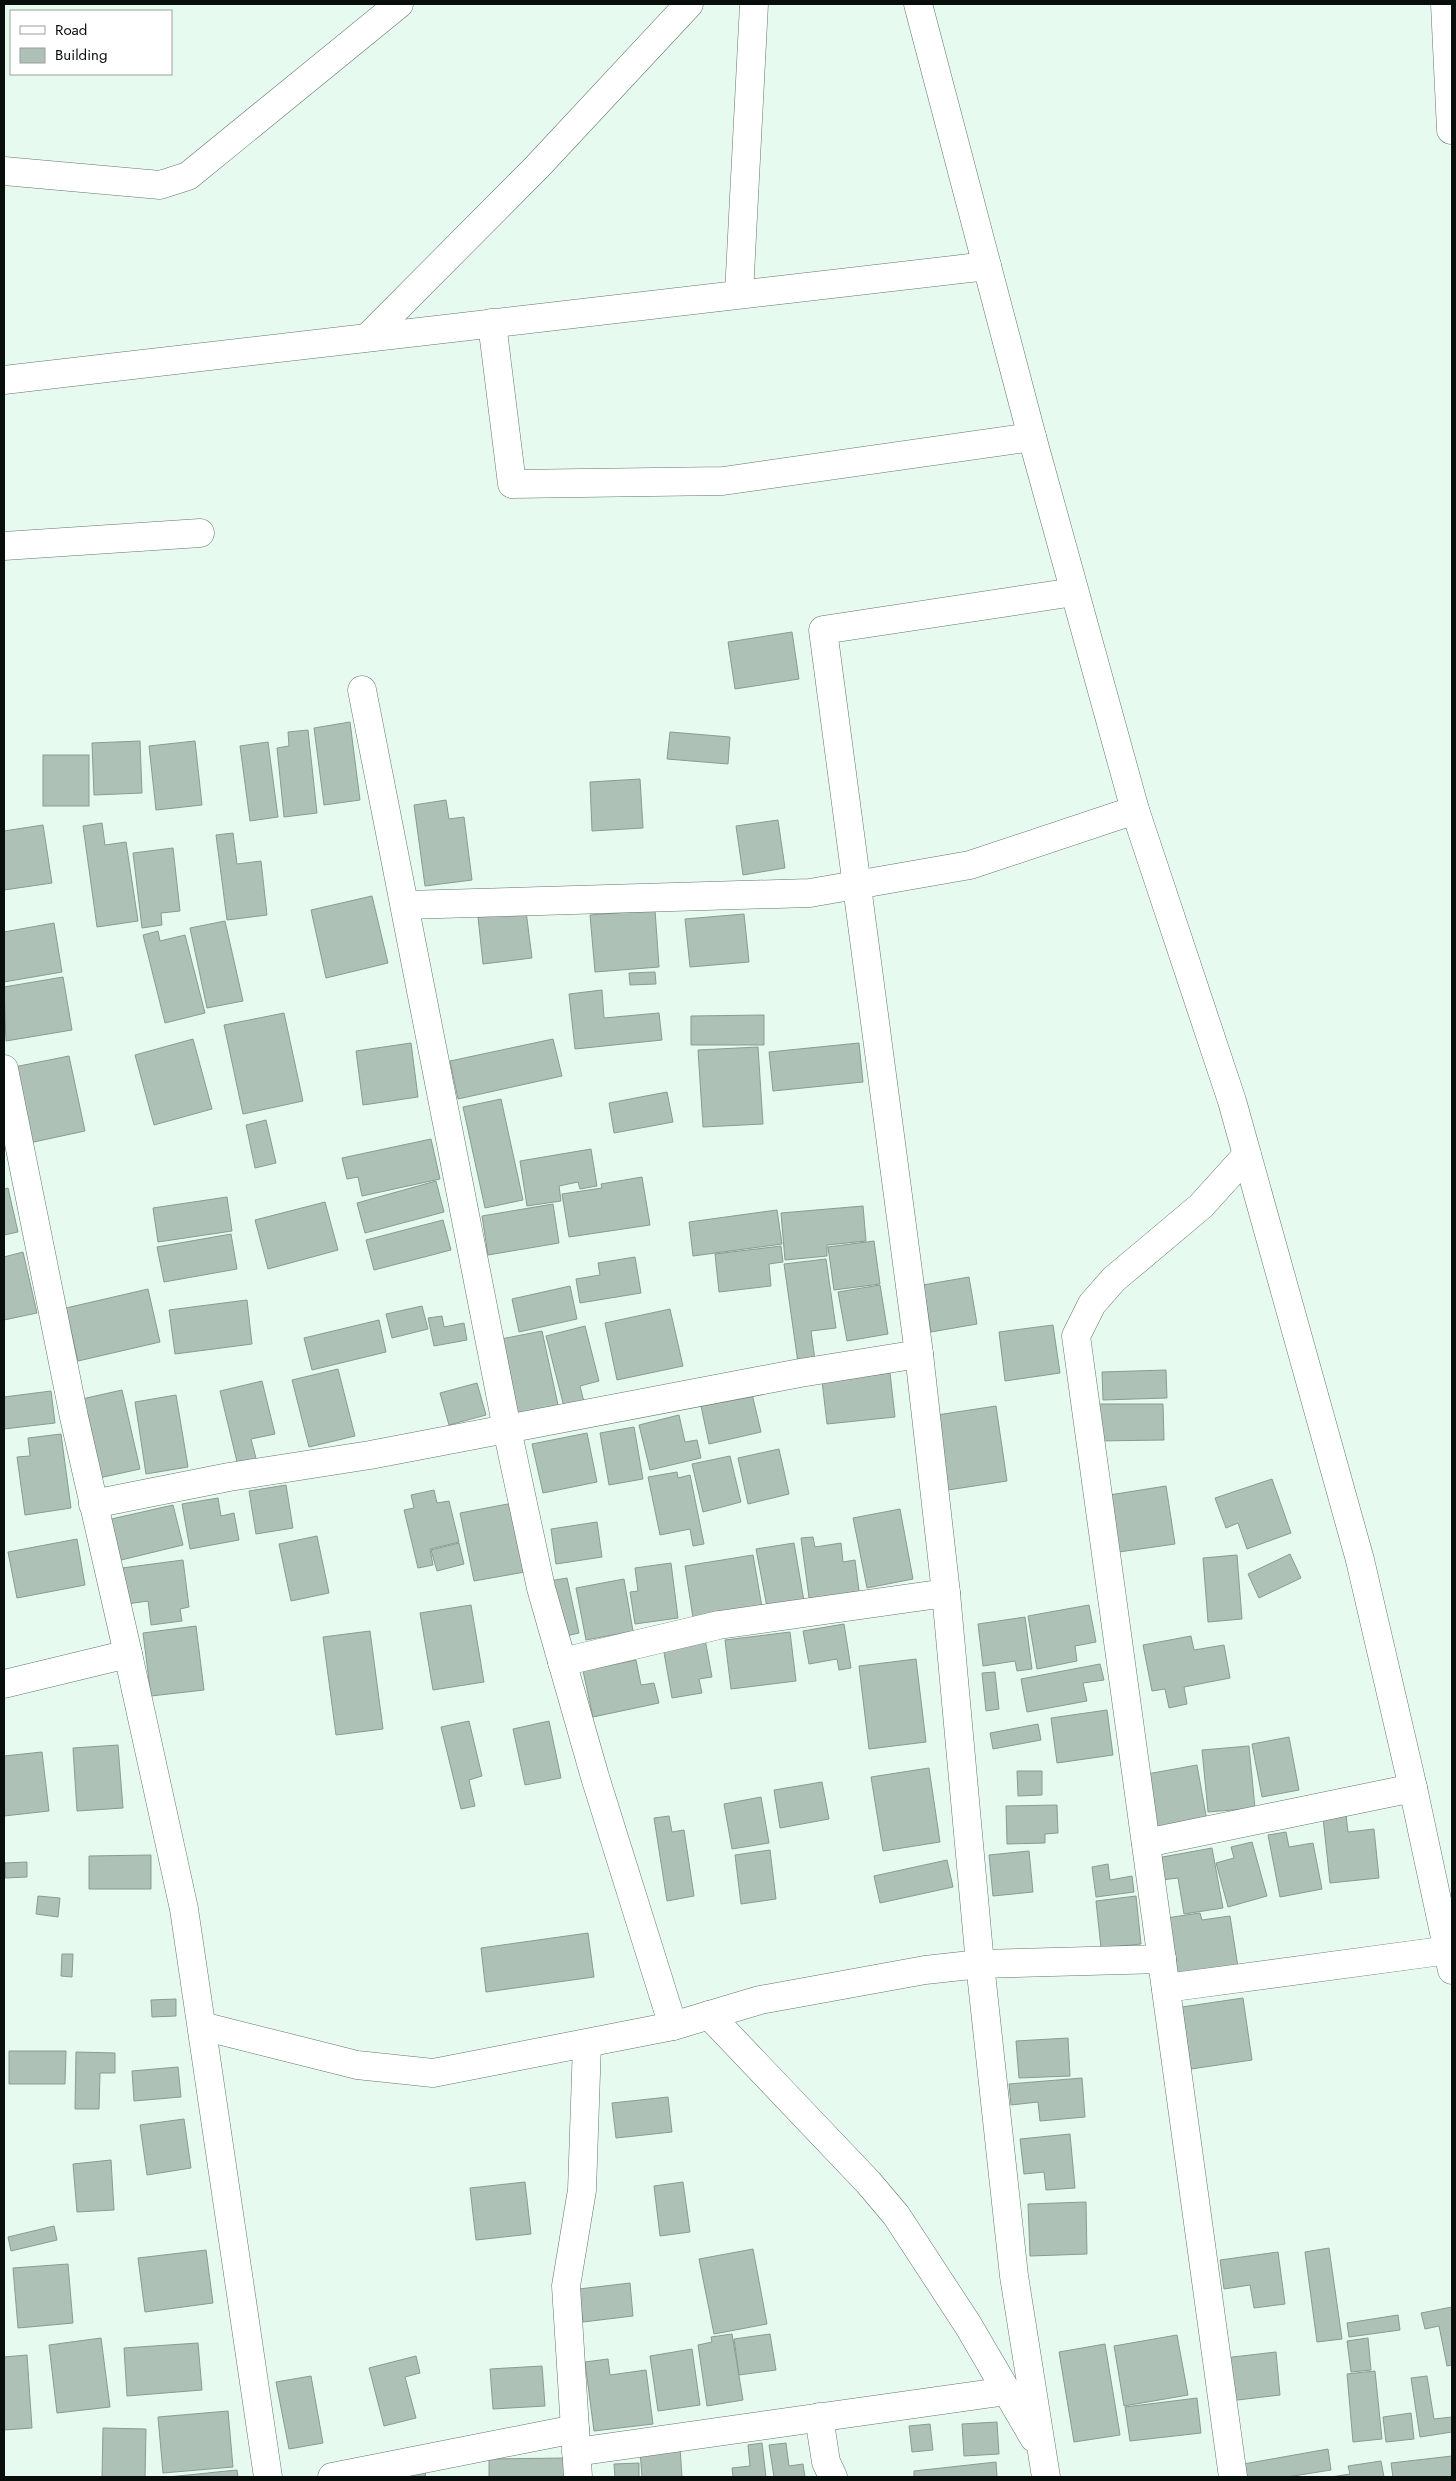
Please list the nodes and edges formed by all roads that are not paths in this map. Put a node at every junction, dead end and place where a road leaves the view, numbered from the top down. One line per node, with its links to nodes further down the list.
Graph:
1 (398, 4): 7 (street)
2 (689, 4): 11 (street)
3 (754, 4): 9 (street)
4 (918, 4): 8 (street)
5 (1446, 4): 6 (street)
6 (1451, 117)
7 (4, 171)
8 (987, 266): 9 (street); 13 (street)
9 (739, 294): 10 (street)
10 (492, 323): 11 (street); 13 (street)
11 (368, 337): 12 (street)
12 (4, 380)
13 (1032, 437): 16 (street)
14 (200, 533): 15 (street)
15 (4, 546)
16 (1074, 592): 18 (street); 19 (street)
17 (362, 690): 20 (street)
18 (1135, 810): 19 (street); 22 (street)
19 (855, 885): 20 (street); 23 (street)
20 (406, 905): 24 (street)
21 (4, 1069): 25 (street)
22 (1247, 1155): 30 (street); 31 (street)
23 (919, 1354): 24 (street); 26 (street)
24 (508, 1428): 25 (street); 28 (street)
25 (93, 1504): 27 (street)
26 (946, 1593): 28 (street); 34 (street)
27 (128, 1654): 29 (street); 37 (street)
28 (562, 1662): 38 (street)
29 (4, 1684)
30 (1414, 1788): 31 (street); 33 (street)
31 (1146, 1843): 32 (street)
32 (1162, 1959): 34 (street); 35 (street)
33 (1450, 1960): 35 (street)
34 (980, 1964): 36 (street); 43 (street)
35 (1166, 1988): 47 (street)
36 (710, 2015): 38 (street); 40 (street)
37 (202, 2026): 39 (street); 44 (street)
38 (673, 2026): 39 (street)
39 (587, 2044): 42 (street)
40 (1006, 2391): 41 (street); 43 (street)
41 (819, 2417): 42 (street); 46 (street)
42 (577, 2453): 45 (street)
43 (1044, 2465)
44 (268, 2477)
45 (332, 2477)
46 (834, 2477)
47 (1233, 2477)

